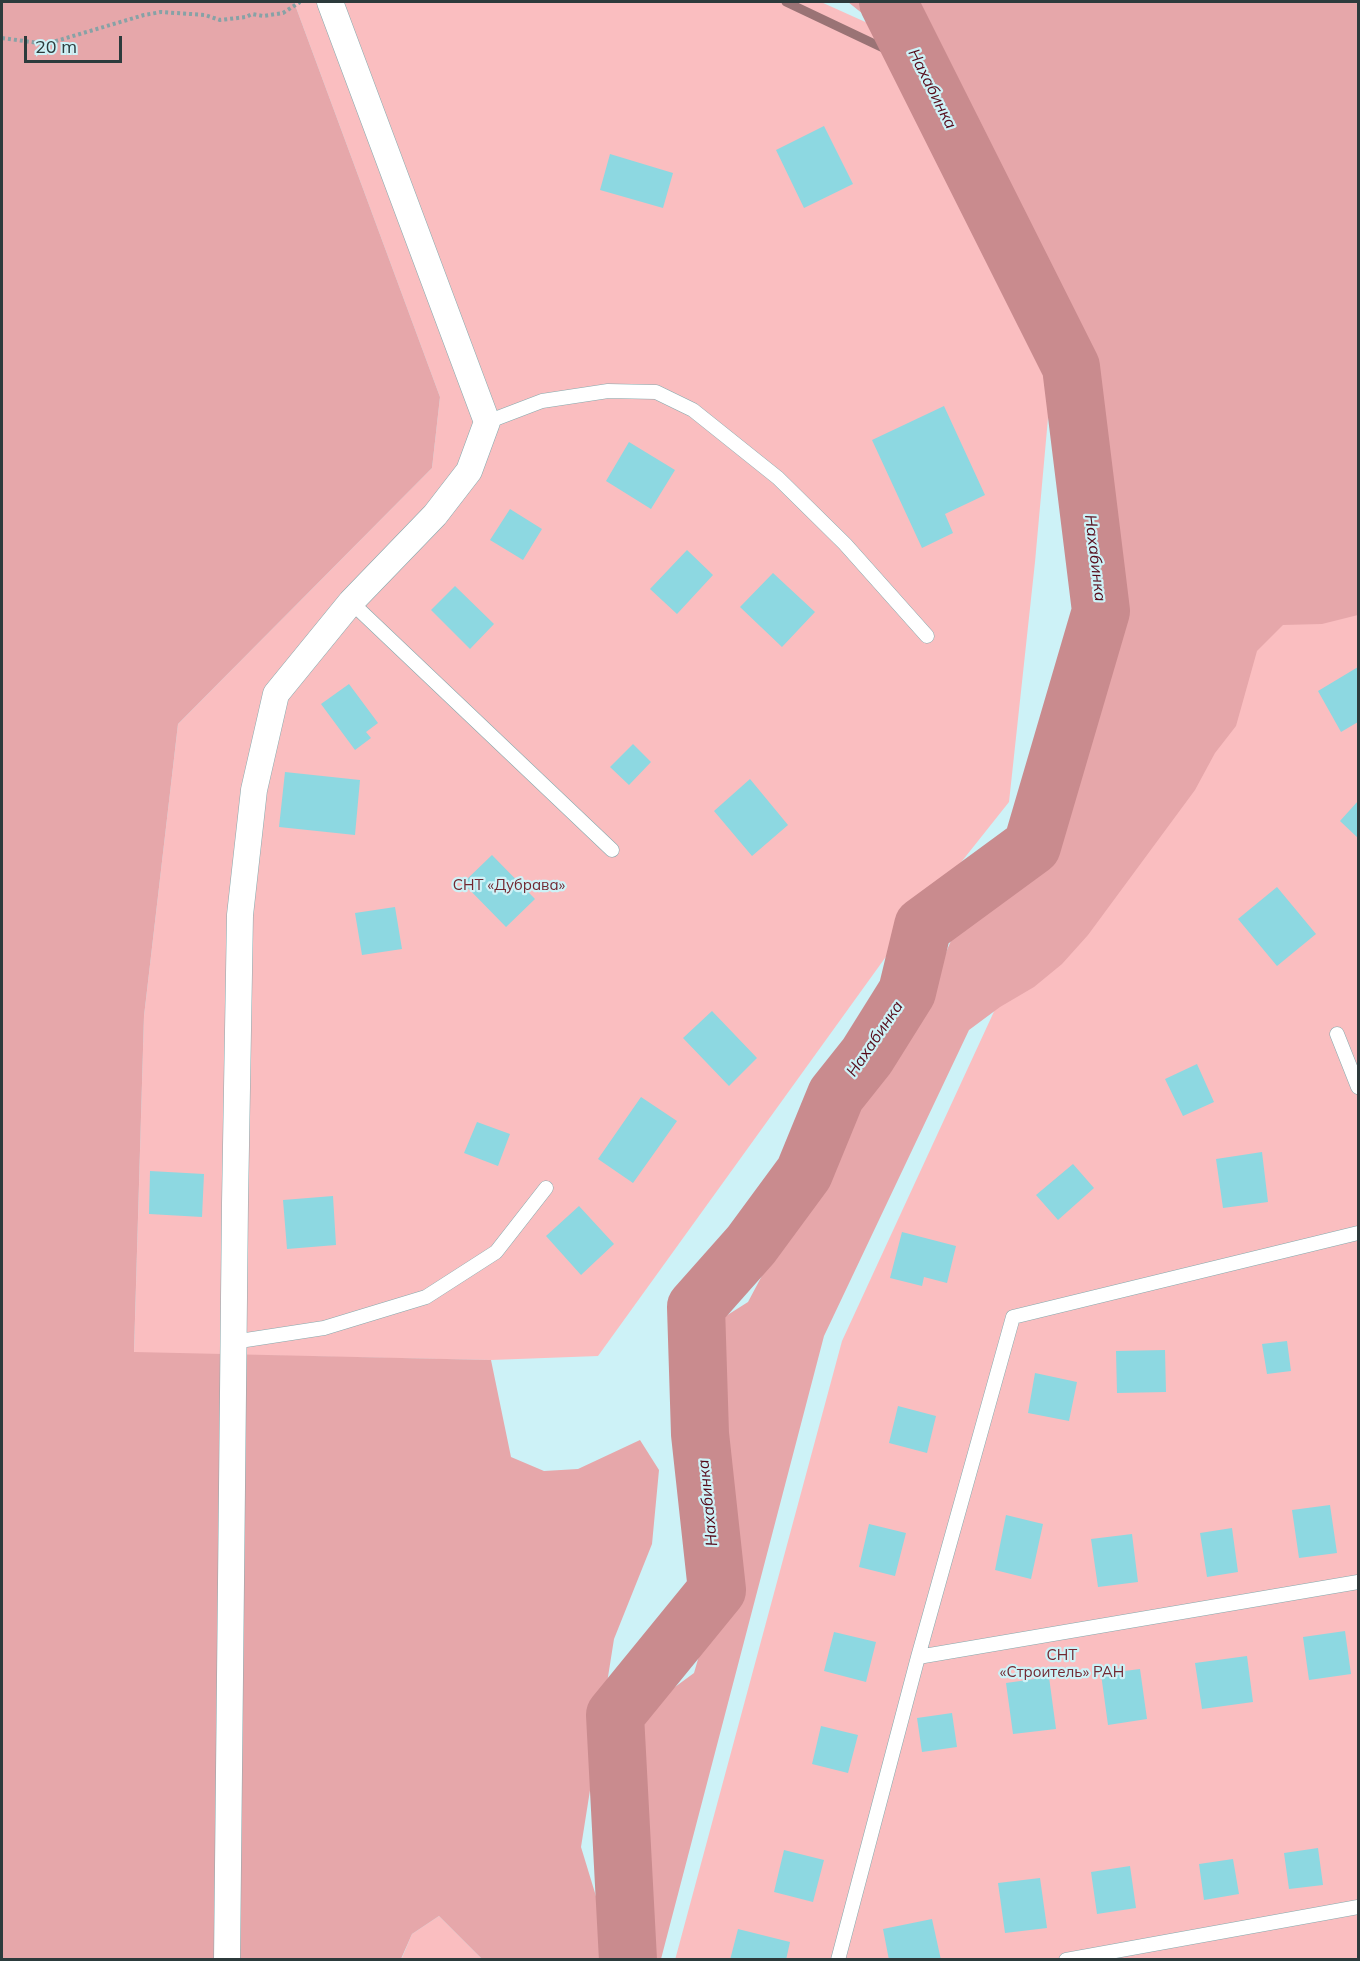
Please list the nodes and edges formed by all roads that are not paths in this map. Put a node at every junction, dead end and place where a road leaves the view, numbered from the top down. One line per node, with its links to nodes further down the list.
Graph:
1 (330, 2): 2 (street)
2 (488, 422): 3 (street); 4 (lane)
3 (351, 602): 5 (lane); 10 (street)
4 (927, 636)
5 (612, 850)
6 (1337, 1034): 7 (lane)
7 (1359, 1087)
8 (546, 1188): 10 (lane)
9 (1359, 1233): 12 (lane)
10 (233, 1342): 14 (street)
11 (1359, 1581): 12 (lane)
12 (918, 1657): 15 (lane)
13 (1359, 1908): 16 (lane)
14 (227, 1959)
15 (838, 1959)
16 (1066, 1959)

